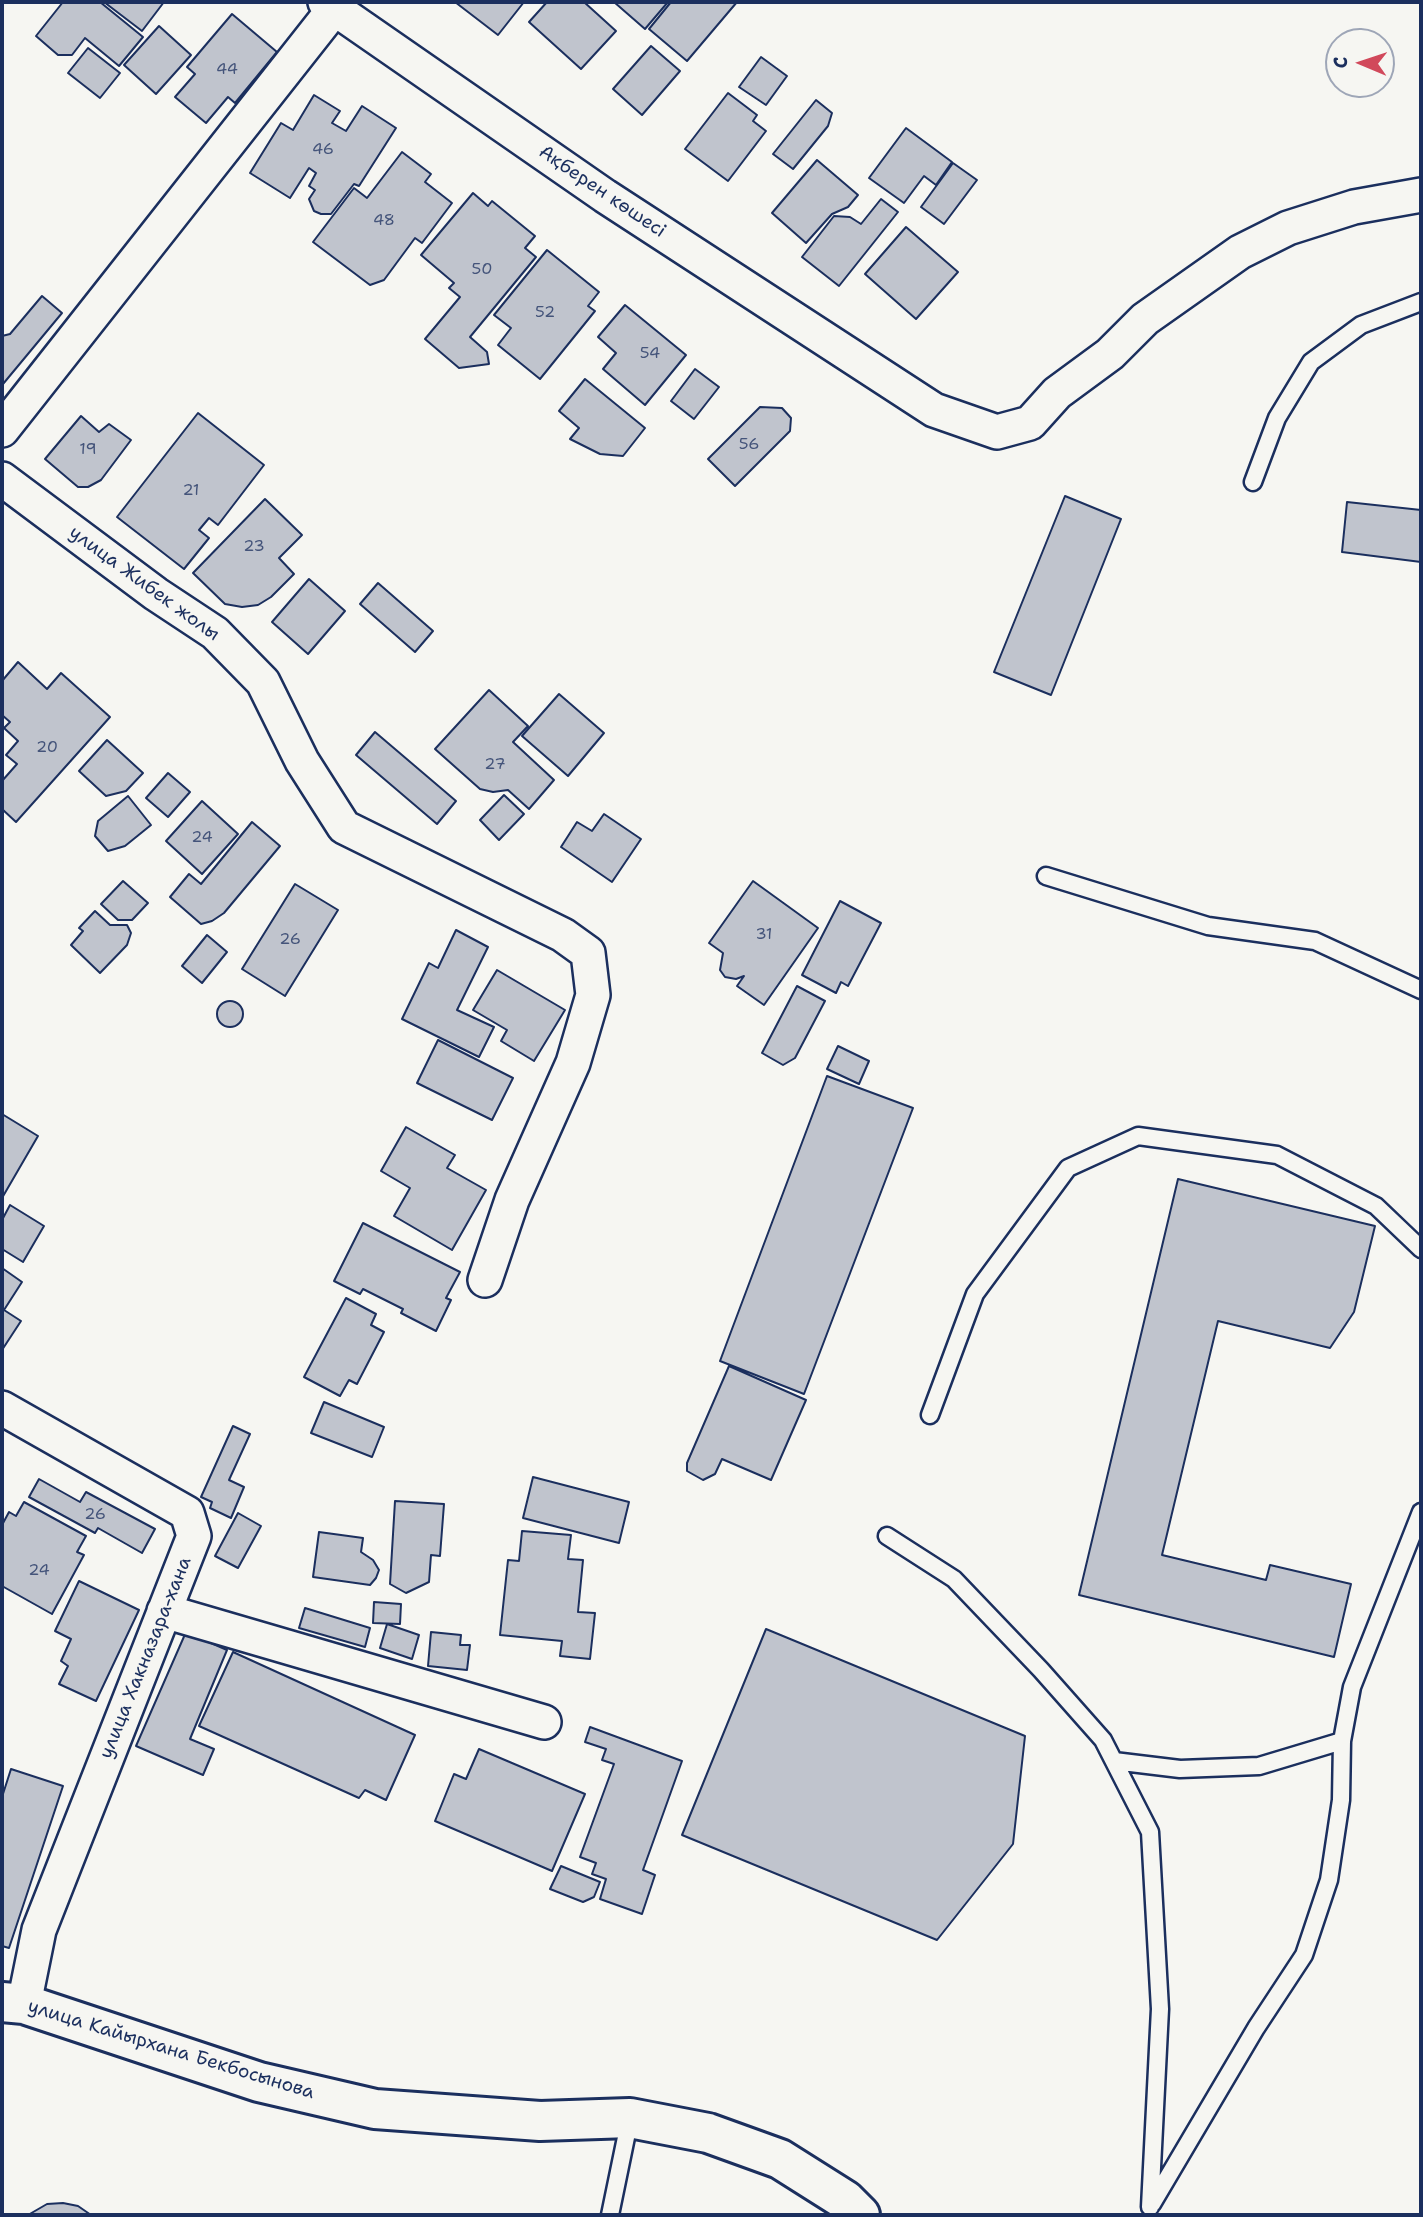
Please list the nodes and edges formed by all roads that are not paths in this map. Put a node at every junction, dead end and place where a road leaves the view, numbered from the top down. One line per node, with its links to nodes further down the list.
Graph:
1 (330, 5): 2 (street, Ақберен көшесі); 4 (street)
2 (1421, 195)
3 (1421, 302): 6 (lane)
4 (2, 430)
5 (2, 479): 10 (street, улица Жибек жолы)
6 (1253, 482)
7 (1046, 876): 8 (lane)
8 (1421, 990)
9 (1421, 1249): 12 (lane)
10 (485, 1280)
11 (2, 1408): 15 (street, улица Хакназара-хана)
12 (930, 1415)
13 (1421, 1512): 17 (lane)
14 (887, 1536): 18 (lane)
15 (164, 1611): 16 (street); 19 (street, улица Хакназара-хана)
16 (544, 1722)
17 (1342, 1741): 18 (lane); 21 (lane)
18 (1114, 1761): 21 (lane)
19 (13, 2003): 20 (street, улица Кайырхана Бекбосынова)
20 (630, 2118): 22 (lane); 23 (street, улица Кайырхана Бекбосынова)
21 (1148, 2211)
22 (610, 2215)
23 (860, 2215)

